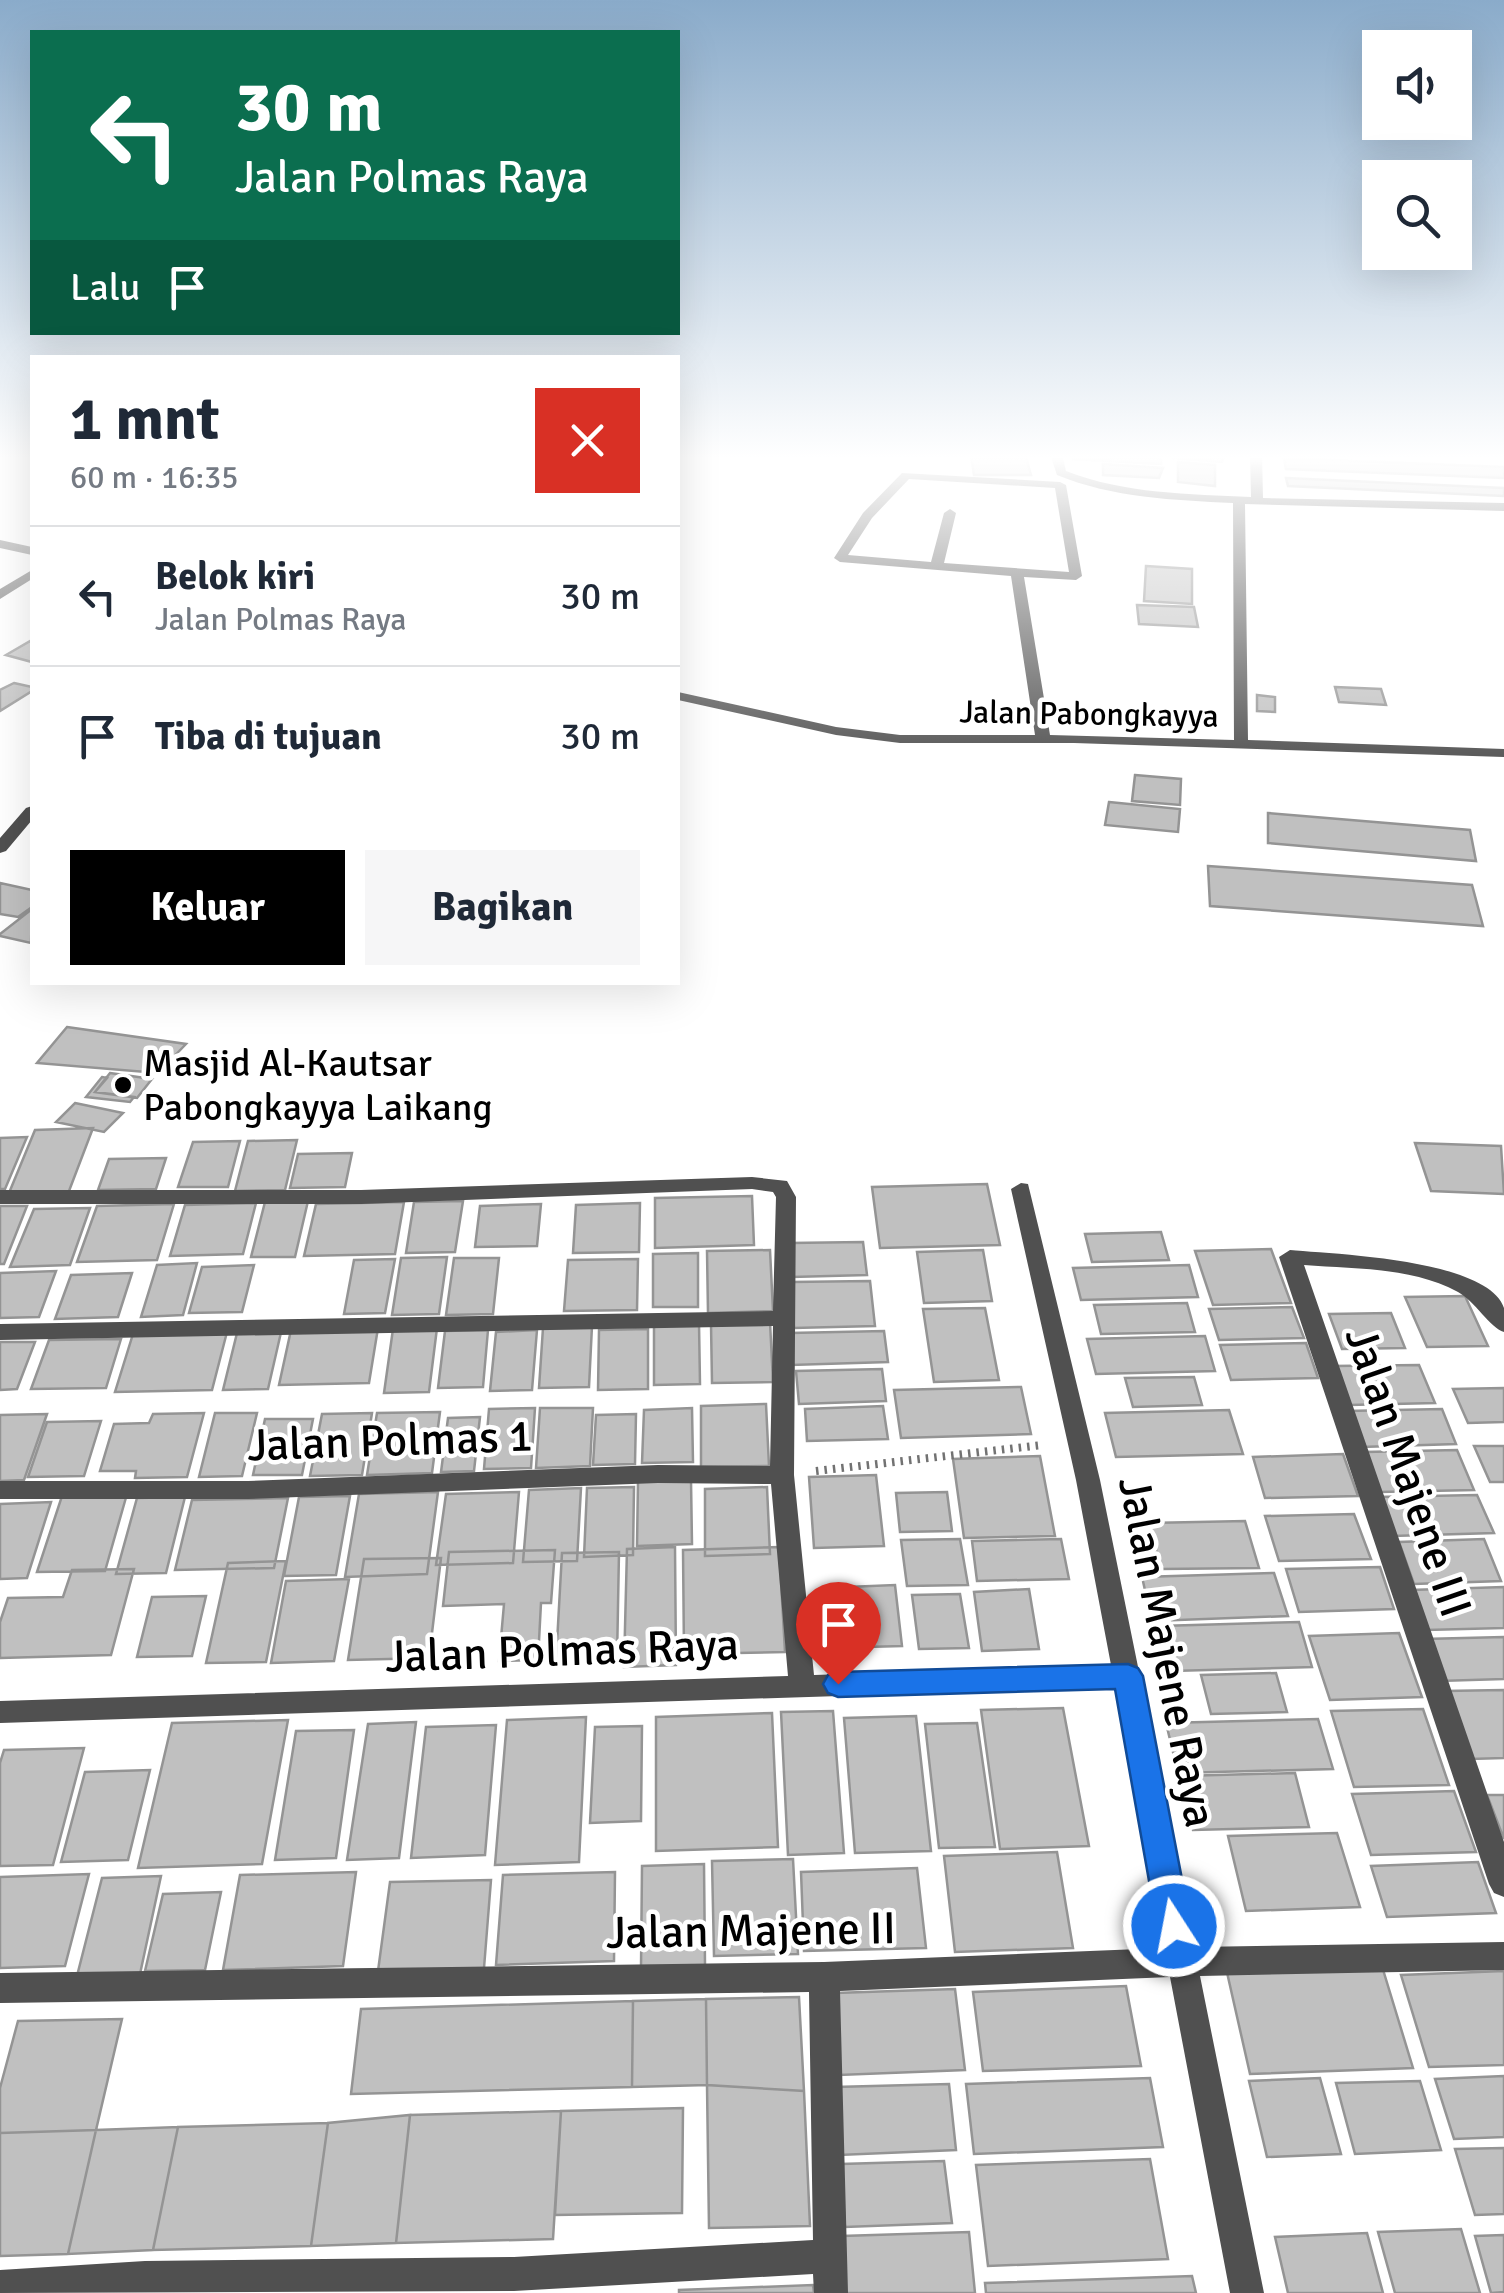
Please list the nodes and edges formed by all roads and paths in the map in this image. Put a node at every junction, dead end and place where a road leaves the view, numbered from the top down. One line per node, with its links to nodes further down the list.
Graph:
1 (869, 561): 5 (street)
2 (938, 561): 5 (street)
3 (1073, 561): 6 (street)
4 (1240, 561): 11 (street)
5 (936, 568): 6 (street)
6 (1017, 573): 10 (street)
7 (30, 575): 8 (street)
8 (0, 596)
9 (680, 696): 10 (street, Jalan Pabongkayya)
10 (1043, 740): 11 (street, Jalan Pabongkayya)
11 (1241, 744): 12 (street, Jalan Pabongkayya)
12 (1504, 754)
13 (30, 813): 14 (street)
14 (0, 848)
15 (1021, 1190): 20 (street, Jalan Majene Raya)
16 (0, 1197): 17 (street)
17 (784, 1318): 19 (street); 21 (street)
18 (1504, 1324): 26 (street, Jalan Majene III)
19 (0, 1332)
20 (1078, 1441): 21 (path); 23 (street, Jalan Majene Raya)
21 (782, 1475): 22 (street, Jalan Polmas 1); 24 (street)
22 (0, 1490)
23 (1128, 1676): 24 (street, Jalan Polmas Raya); 28 (street, Jalan Majene Raya)
24 (802, 1685): 25 (street, Jalan Polmas Raya)
25 (0, 1712)
26 (1504, 1884)
27 (1504, 1956): 28 (street, Jalan Majene II)
28 (1181, 1962): 29 (street, Jalan Majene II); 35 (street, Jalan Majene Raya)
29 (824, 1978): 30 (street, Jalan Majene II); 31 (street)
30 (0, 1989)
31 (829, 2256): 32 (street); 34 (street)
32 (513, 2284): 33 (street)
33 (0, 2287)
34 (830, 2293)
35 (1247, 2293)

